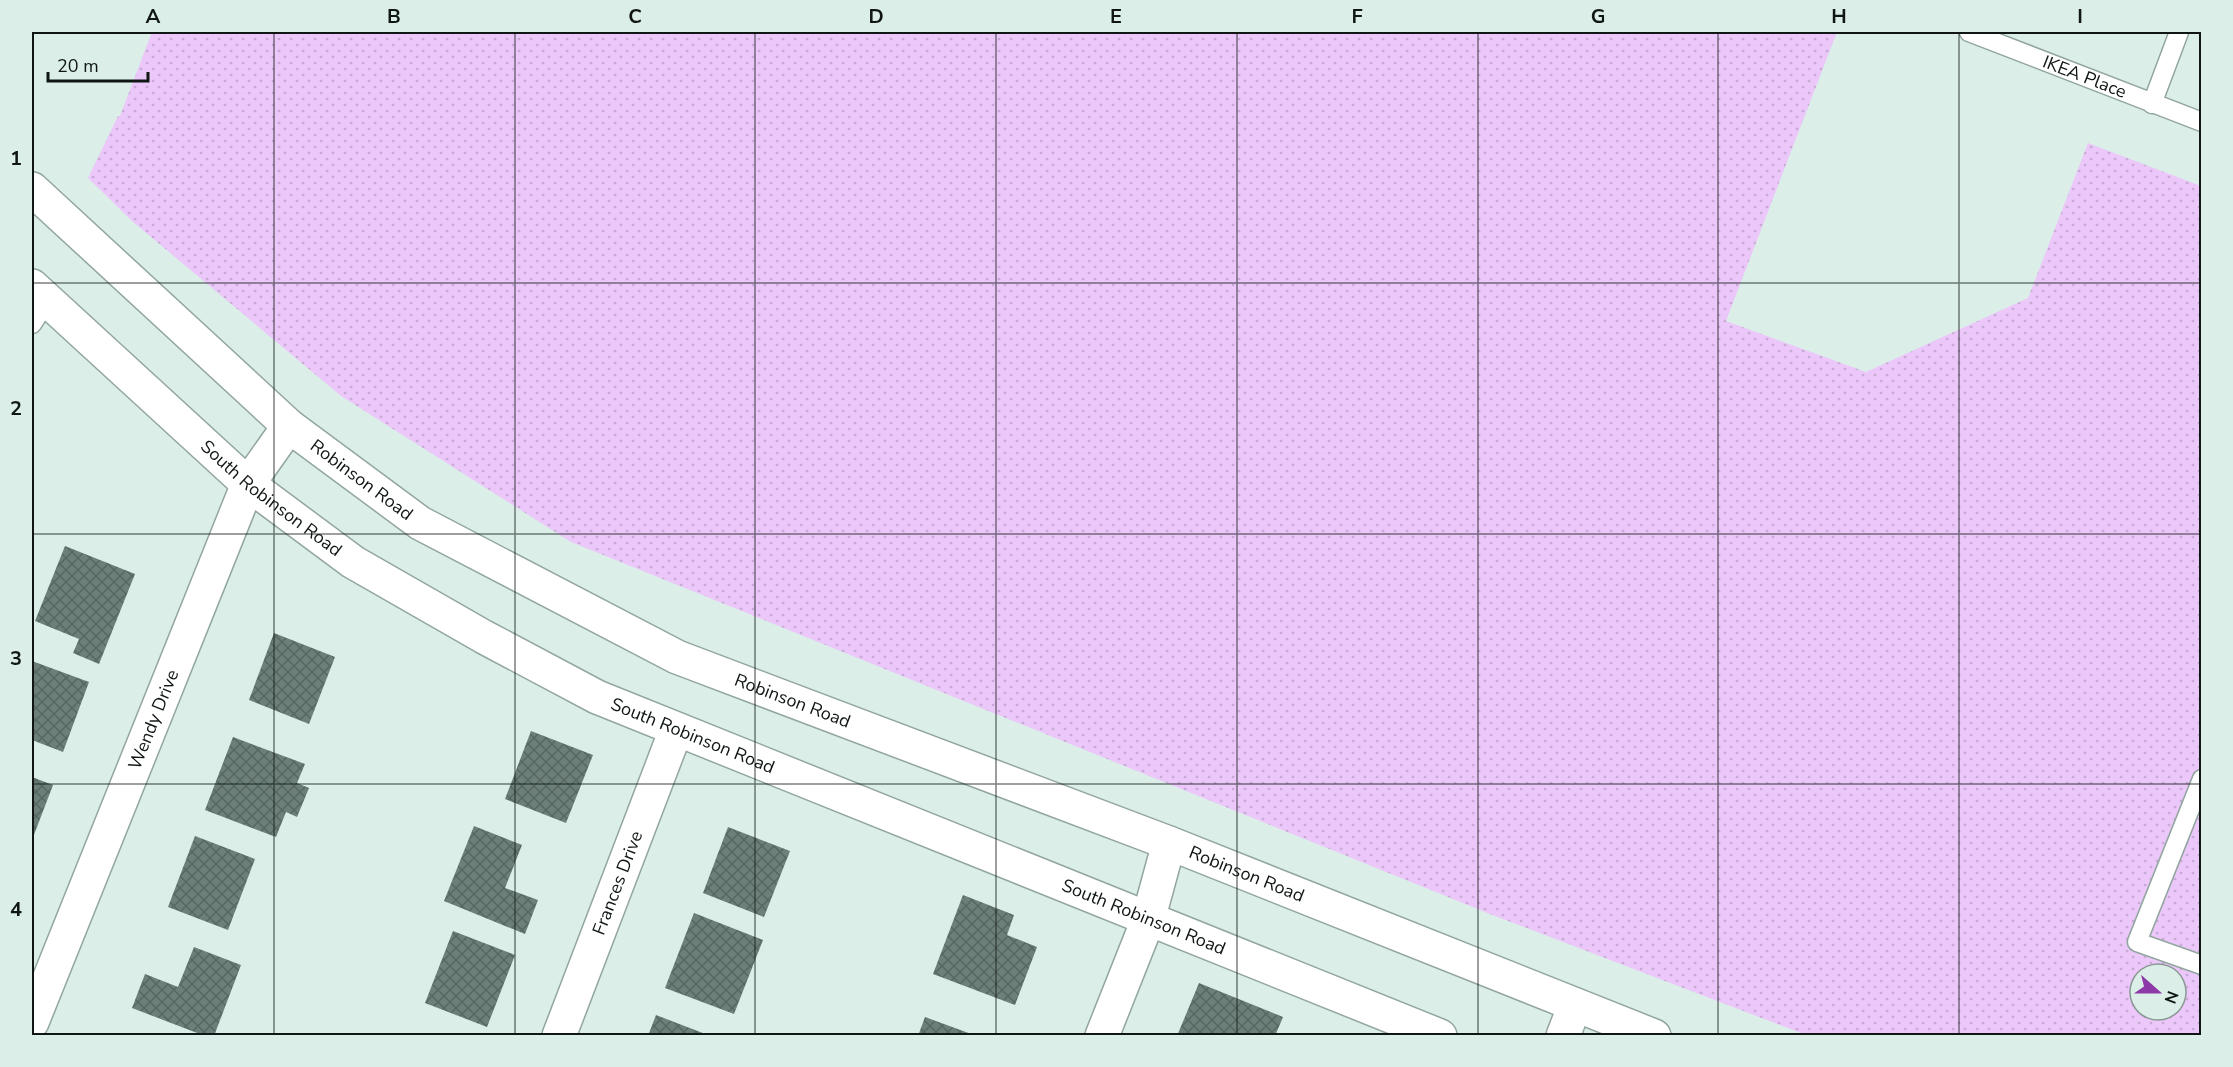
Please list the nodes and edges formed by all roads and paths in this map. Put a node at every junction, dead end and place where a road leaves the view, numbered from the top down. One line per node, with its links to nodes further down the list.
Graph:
1 (1969, 32): 3 (lane, IKEA Place)
2 (2179, 32): 3 (lane)
3 (2152, 104): 4 (lane, IKEA Place)
4 (2202, 122)
5 (32, 189): 7 (street, Robinson Road)
6 (37, 304): 8 (street, South Robinson Road)
7 (289, 426): 8 (street, Wendy Drive); 11 (street, Robinson Road)
8 (248, 484): 9 (street, South Robinson Road); 15 (street, Wendy Drive)
9 (676, 730): 12 (street, South Robinson Road); 16 (street, Frances Drive)
10 (2202, 779): 13 (lane)
11 (1169, 843): 12 (street); 14 (street, Robinson Road)
12 (1148, 920): 17 (street); 18 (street, South Robinson Road)
13 (2202, 965)
14 (1575, 1005): 19 (street); 20 (street, Robinson Road)
15 (32, 1022)
16 (559, 1035)
17 (1102, 1035)
18 (1440, 1035)
19 (1563, 1035)
20 (1654, 1035)

